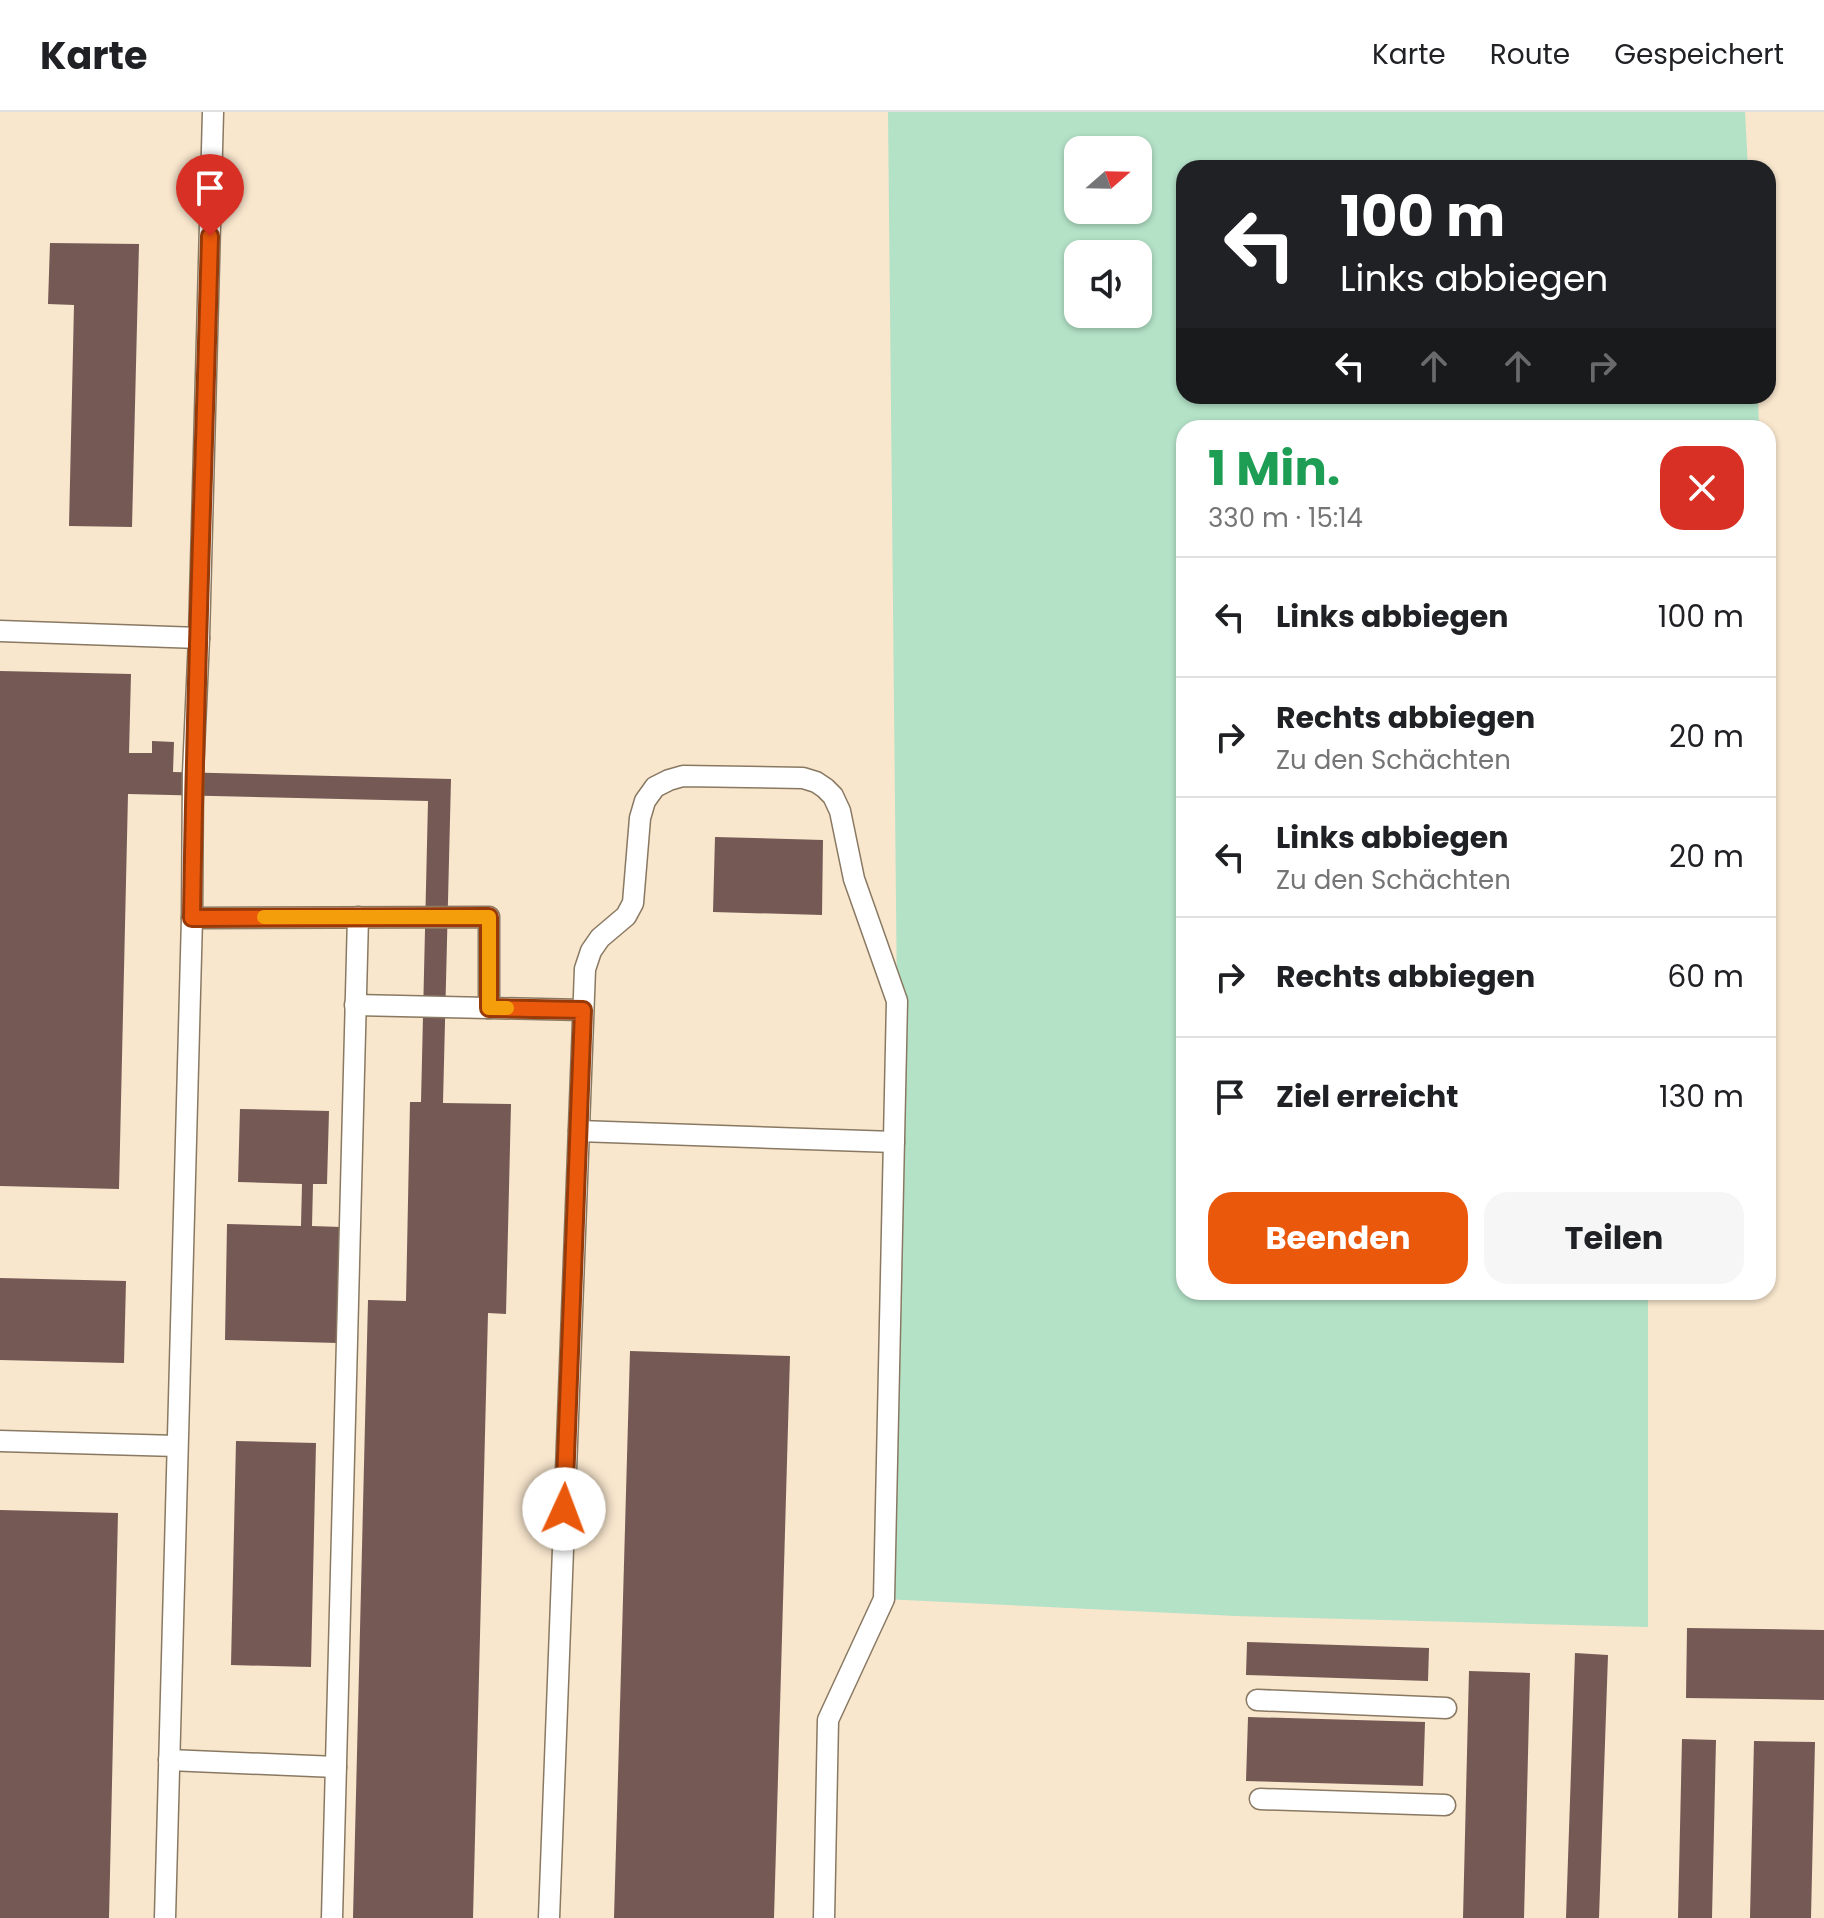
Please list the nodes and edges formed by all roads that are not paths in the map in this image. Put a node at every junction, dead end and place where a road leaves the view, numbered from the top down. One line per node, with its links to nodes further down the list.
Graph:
1 (213, 112): 3 (lane)
2 (0, 631): 3 (lane)
3 (199, 638): 5 (lane)
4 (358, 917): 5 (lane); 6 (lane); 7 (lane)
5 (192, 918): 12 (lane)
6 (355, 1005): 7 (lane); 16 (lane)
7 (489, 1008): 8 (lane)
8 (583, 1010): 9 (lane); 10 (lane)
9 (579, 1131): 10 (lane); 21 (lane)
10 (894, 1142): 22 (lane)
11 (0, 1441): 12 (lane)
12 (177, 1446): 15 (lane)
13 (1257, 1700): 14 (lane)
14 (1446, 1708)
15 (169, 1760): 16 (lane); 19 (lane)
16 (336, 1767): 20 (lane)
17 (1260, 1799): 18 (lane)
18 (1445, 1805)
19 (165, 1918)
20 (332, 1918)
21 (549, 1918)
22 (824, 1918)

